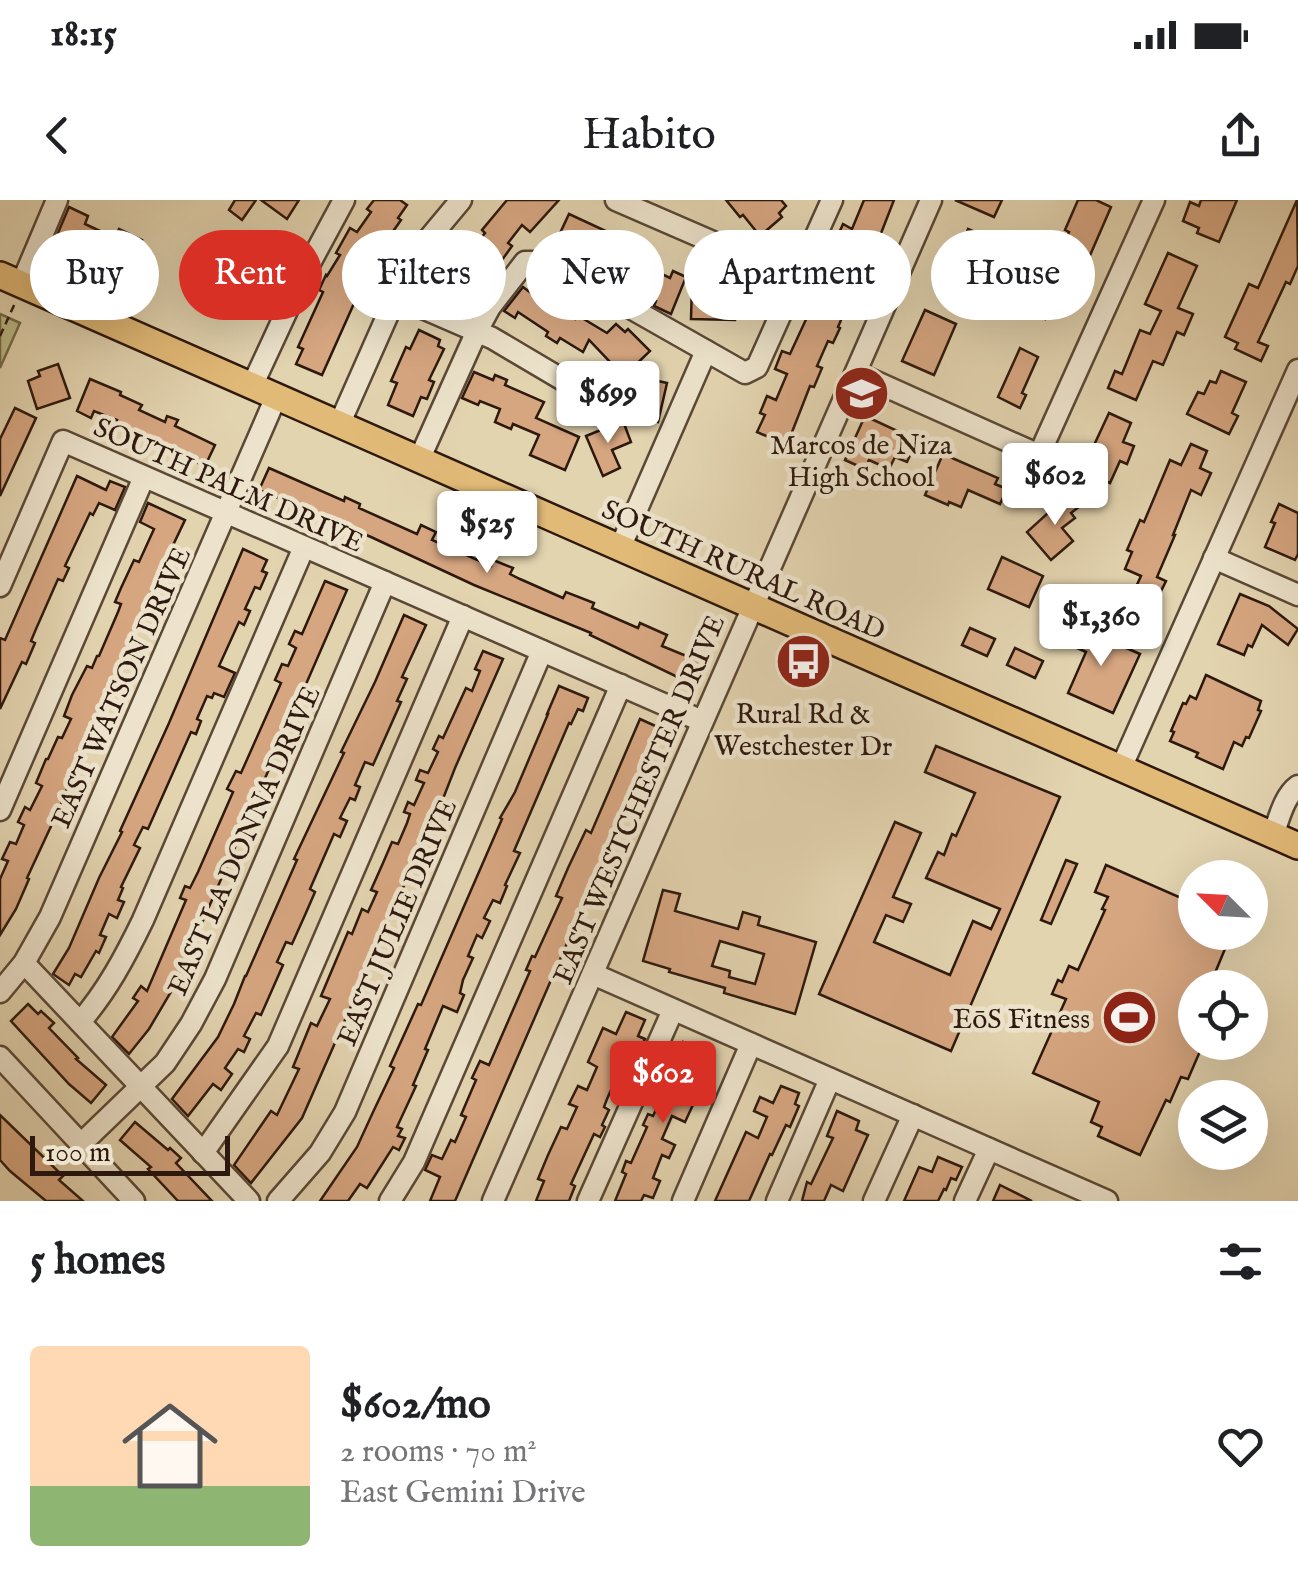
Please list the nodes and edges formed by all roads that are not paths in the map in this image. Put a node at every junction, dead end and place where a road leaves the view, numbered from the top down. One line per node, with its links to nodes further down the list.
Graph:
1 (58, 200): 10 (street)
2 (344, 200): 17 (street, EAST WATSON DRIVE)
3 (460, 200): 8 (street)
4 (616, 200): 9 (street)
5 (832, 200): 14 (street)
6 (931, 200): 16 (street, EAST WESTCHESTER DRIVE)
7 (1154, 200): 16 (street)
8 (436, 230)
9 (685, 230)
10 (11, 280): 17 (main road, SOUTH RURAL ROAD)
11 (385, 320): 20 (street)
12 (451, 320): 13 (street)
13 (476, 331): 14 (street); 18 (street); 21 (street)
14 (706, 351): 25 (street)
15 (1298, 370): 19 (street)
16 (856, 373): 30 (street, EAST WESTCHESTER DRIVE)
17 (264, 391): 20 (main road, SOUTH RURAL ROAD); 23 (street, EAST WATSON DRIVE)
18 (585, 393)
19 (1292, 402): 26 (street)
20 (339, 425): 21 (main road, SOUTH RURAL ROAD)
21 (419, 460): 25 (main road, SOUTH RURAL ROAD)
22 (144, 477): 23 (street, SOUTH PALM DRIVE); 28 (street, SOUTH PALM DRIVE); 37 (street)
23 (226, 513): 24 (street, SOUTH PALM DRIVE); 40 (street, EAST WATSON DRIVE)
24 (304, 547): 27 (street, SOUTH PALM DRIVE); 44 (street)
25 (620, 548): 30 (main road, SOUTH RURAL ROAD)
26 (1214, 558): 29 (street); 35 (street)
27 (385, 582): 31 (street, SOUTH PALM DRIVE); 48 (street, EAST LA DONNA DRIVE)
28 (0, 586)
29 (1298, 595)
30 (752, 606): 34 (street, EAST WESTCHESTER DRIVE); 35 (main road, SOUTH RURAL ROAD)
31 (462, 616): 32 (street, SOUTH PALM DRIVE); 52 (street)
32 (542, 651): 33 (street, SOUTH PALM DRIVE); 56 (street, EAST JULIE DRIVE)
33 (621, 686): 34 (street, SOUTH PALM DRIVE); 57 (street)
34 (702, 721): 41 (street, EAST WESTCHESTER DRIVE)
35 (1121, 768): 38 (main road, SOUTH RURAL ROAD)
36 (1298, 786): 38 (street)
37 (0, 810)
38 (1273, 835): 39 (main road, SOUTH RURAL ROAD)
39 (1298, 846)
40 (24, 963): 42 (street, EAST WATSON DRIVE); 44 (street)
41 (593, 974): 43 (street); 58 (street, EAST WESTCHESTER DRIVE)
42 (0, 992)
43 (673, 1010): 45 (street); 59 (street)
44 (80, 1022): 48 (street)
45 (751, 1044): 47 (street); 60 (street)
46 (0, 1058): 50 (street)
47 (830, 1079): 49 (street); 61 (street)
48 (141, 1087): 50 (street, EAST LA DONNA DRIVE); 52 (street)
49 (913, 1115): 51 (street); 62 (street)
50 (81, 1144): 54 (street)
51 (988, 1148): 53 (street); 63 (street)
52 (203, 1152): 55 (street)
53 (1066, 1193): 64 (street)
54 (134, 1201)
55 (249, 1201)
56 (278, 1201)
57 (390, 1201)
58 (493, 1201)
59 (588, 1201)
60 (683, 1201)
61 (777, 1201)
62 (874, 1201)
63 (965, 1201)
64 (1108, 1201)

